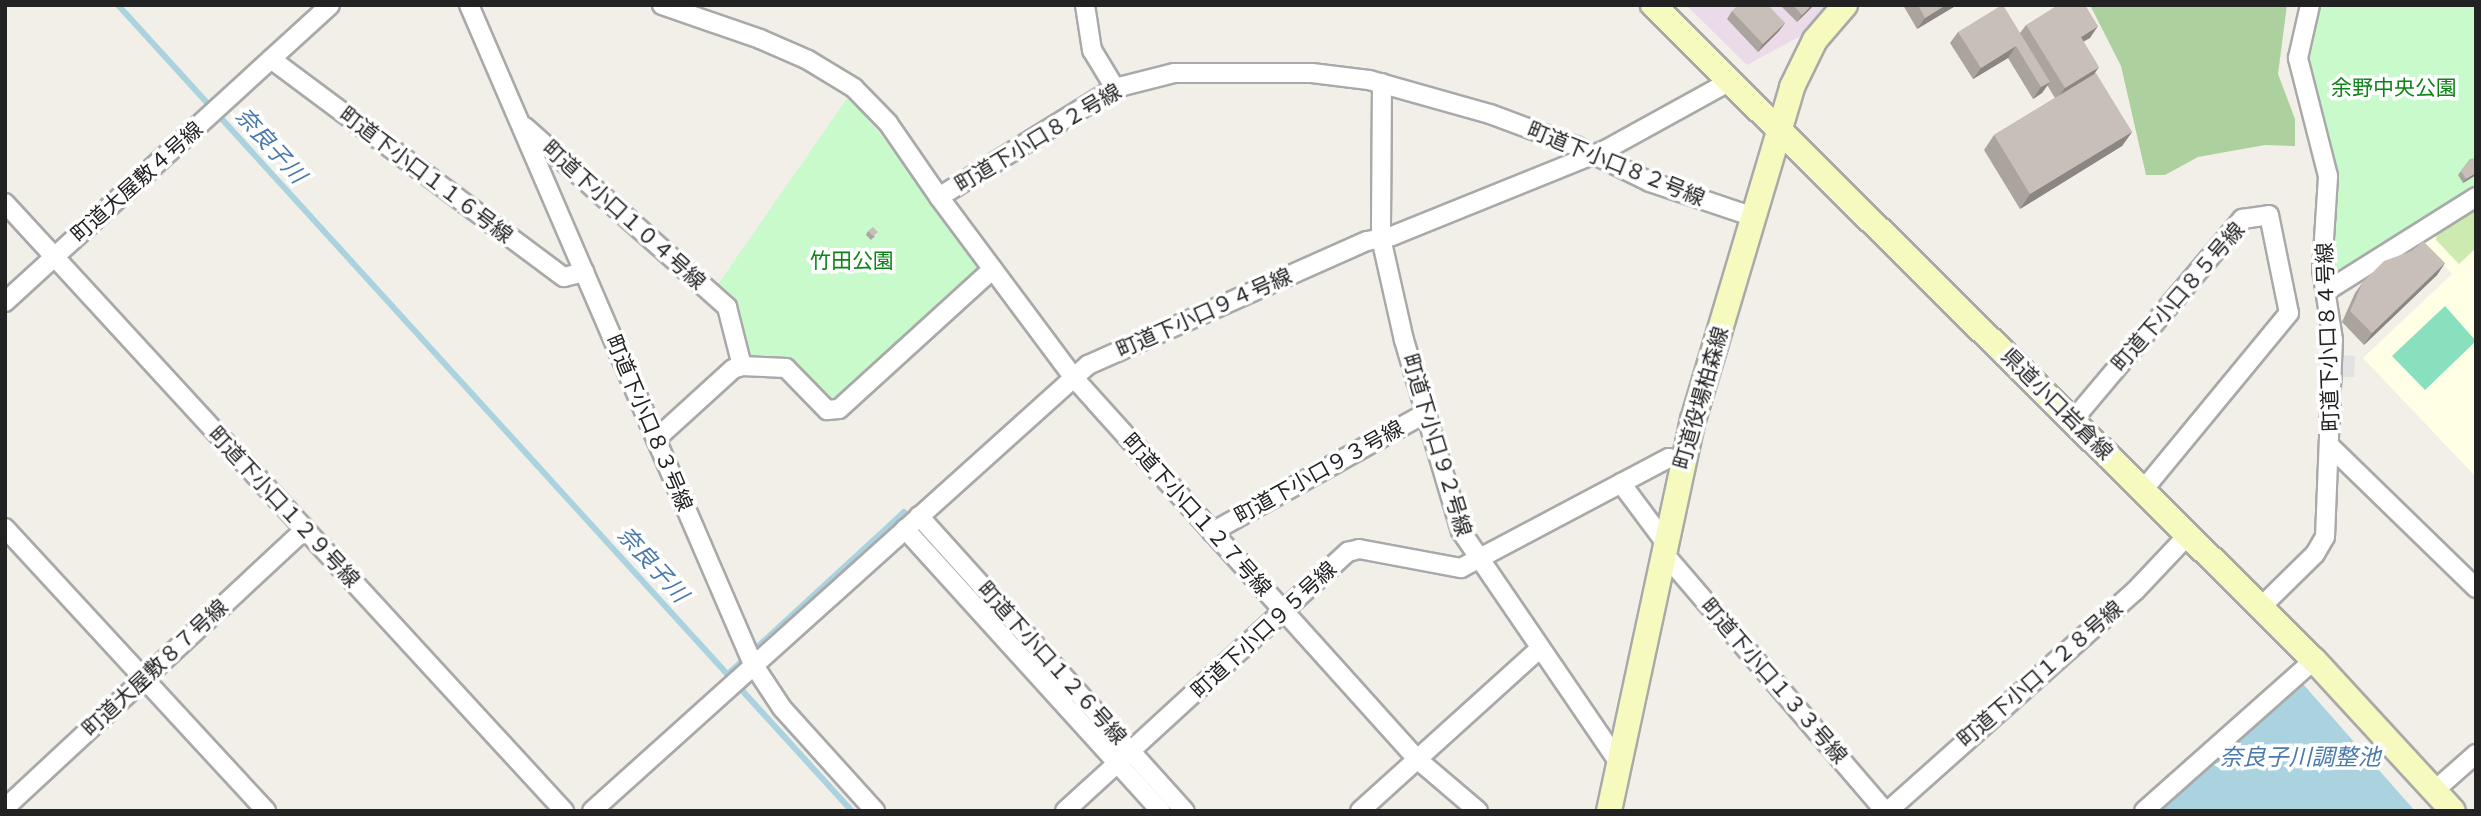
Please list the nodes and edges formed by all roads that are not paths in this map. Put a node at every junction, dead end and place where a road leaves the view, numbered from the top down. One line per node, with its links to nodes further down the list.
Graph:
1 (330, 5): 8 (street, 町道大屋敷４号線)
2 (469, 5): 12 (street, 町道下小口８３号線)
3 (662, 5): 15 (street, 町道下小口８２号線)
4 (1085, 5): 11 (street)
5 (1653, 5): 9 (main road, 県道小口岩倉線)
6 (1845, 5): 13 (main road, 町道役場柏森線)
7 (2310, 5): 23 (street, 町道下小口８４号線)
8 (271, 59): 20 (street, 町道大屋敷４号線); 22 (street, 町道下小口１１６号線)
9 (1730, 81): 13 (main road, 県道小口岩倉線); 14 (street, 町道下小口９４号線)
10 (1382, 83): 11 (street, 町道下小口８２号線); 14 (street, 町道下小口８２号線); 19 (street, 町道下小口９２号線)
11 (1115, 88): 15 (street, 町道下小口８２号線)
12 (520, 123): 22 (street, 町道下小口８３号線); 25 (street, 町道下小口１０４号線)
13 (1781, 131): 18 (main road, 町道役場柏森線); 28 (main road, 県道小口岩倉線)
14 (1592, 154): 18 (street, 町道下小口８２号線); 19 (street, 町道下小口９４号線)
15 (939, 197): 21 (street, 町道下小口１２７号線)
16 (2476, 197): 23 (street)
17 (5, 203): 20 (street, 町道下小口１２９号線)
18 (1754, 218): 31 (main road, 町道役場柏森線)
19 (1381, 239): 26 (street, 町道下小口９４号線); 27 (street, 町道下小口９２号線)
20 (55, 257): 24 (street, 町道大屋敷４号線); 36 (street, 町道下小口１２９号線)
21 (993, 269): 25 (street); 26 (street, 町道下小口１２７号線)
22 (584, 272): 29 (street, 町道下小口８３号線)
23 (2328, 290): 30 (street, 町道下小口８４号線)
24 (5, 302)
25 (742, 366): 29 (street)
26 (1073, 378): 34 (street, 町道下小口９４号線); 38 (street, 町道下小口１２７号線)
27 (1426, 413): 38 (street, 町道下小口９３号線); 41 (street, 町道下小口９２号線)
28 (2073, 421): 33 (main road, 県道小口岩倉線); 33 (street, 町道下小口８５号線)
29 (656, 439): 47 (street, 町道下小口８３号線)
30 (2332, 448): 42 (street); 43 (street, 町道下小口８４号線)
31 (1683, 462): 32 (street, 町道下小口９５号線); 40 (main road, 町道役場柏森線)
32 (1621, 483): 40 (street, 町道下小口１３３号線); 41 (street, 町道下小口９５号線)
33 (2143, 490): 39 (main road, 県道小口岩倉線)
34 (919, 516): 37 (street, 町道下小口９４号線); 50 (street, 町道下小口１２６号線)
35 (5, 528): 48 (street)
36 (305, 529): 48 (street, 町道大屋敷８７号線); 56 (street, 町道下小口１２９号線)
37 (905, 529): 47 (street, 町道下小口９４号線); 50 (street)
38 (1212, 531): 44 (street, 町道下小口１２７号線)
39 (2188, 535): 43 (main road, 県道小口岩倉線); 65 (street, 町道下小口１２８号線)
40 (1664, 547): 52 (main road, 町道役場柏森線); 65 (street, 町道下小口１３３号線)
41 (1476, 560): 44 (street, 町道下小口９５号線); 45 (street, 町道下小口９２号線)
42 (2476, 588)
43 (2261, 607): 46 (main road, 県道小口岩倉線)
44 (1284, 612): 50 (street, 町道下小口９５号線); 51 (street, 町道下小口１２７号線)
45 (1539, 649): 51 (street); 52 (street, 町道下小口９２号線)
46 (2314, 660): 53 (main road, 県道小口岩倉線); 66 (street)
47 (753, 664): 57 (street, 町道下小口９４号線); 58 (street, 町道下小口８３号線)
48 (144, 679): 54 (street, 町道大屋敷８７号線); 55 (street)
49 (2476, 754): 53 (street)
50 (1124, 757): 59 (street, 町道下小口９５号線); 60 (street); 61 (street, 町道下小口１２６号線)
51 (1417, 759): 62 (street); 63 (street, 町道下小口１２７号線)
52 (1619, 763): 64 (main road, 町道役場柏森線)
53 (2435, 790): 67 (main road, 県道小口岩倉線)
54 (5, 808)
55 (266, 811)
56 (564, 811)
57 (592, 811)
58 (875, 811)
59 (1065, 811)
60 (1161, 811)
61 (1185, 811)
62 (1360, 811)
63 (1478, 811)
64 (1609, 811)
65 (1886, 811)
66 (2144, 811)
67 (2453, 811)

